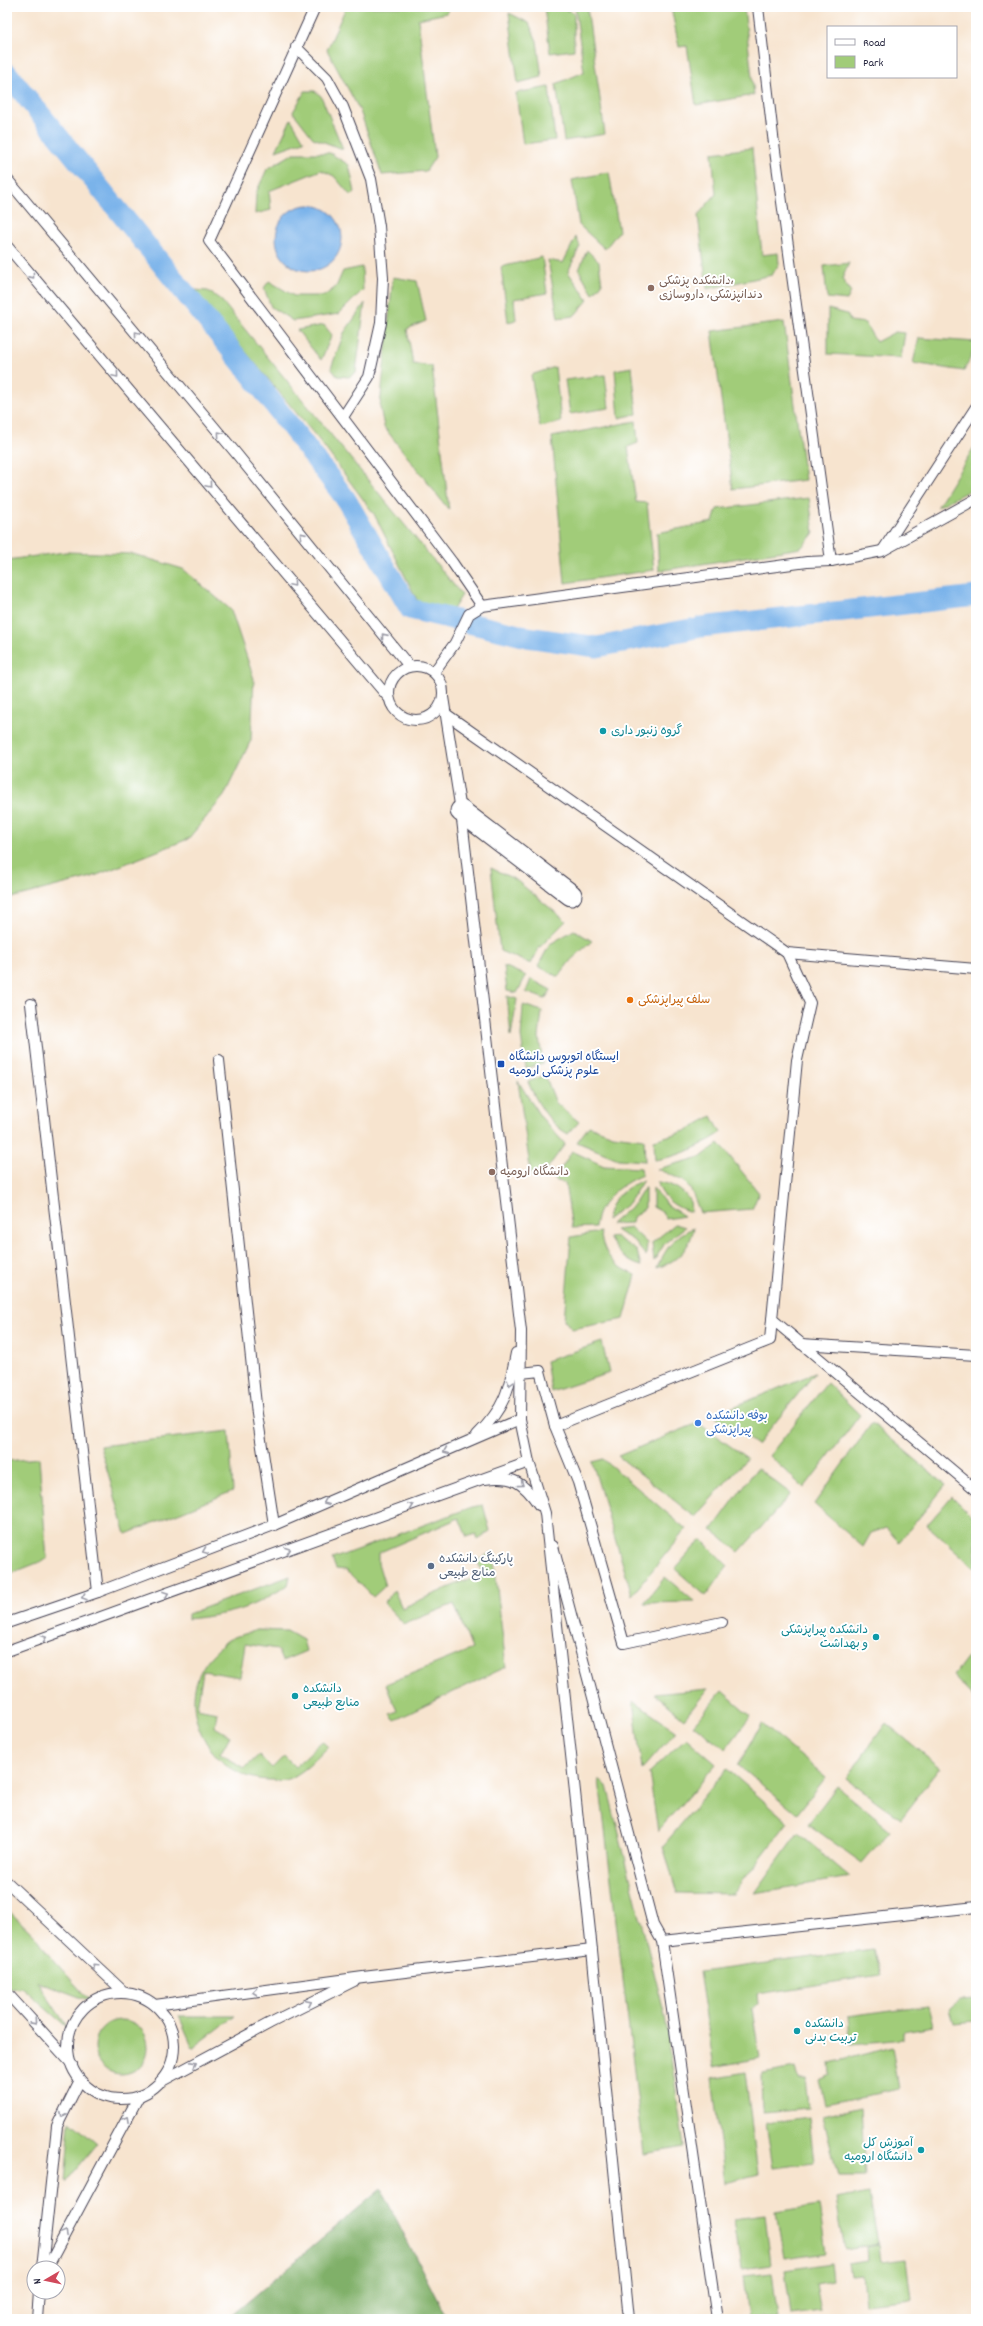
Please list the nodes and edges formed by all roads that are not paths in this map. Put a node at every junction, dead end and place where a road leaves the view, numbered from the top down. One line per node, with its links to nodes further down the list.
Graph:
1 (315, 7): 3 (lane)
2 (758, 7): 10 (lane)
3 (296, 47): 7 (lane); 7 (lane)
4 (7, 179): 12 (lane, one-way to 4)
5 (7, 246): 14 (lane, one-way to 14)
6 (976, 407): 9 (lane)
7 (343, 418): 11 (lane)
8 (976, 499): 9 (lane)
9 (882, 551): 10 (lane)
10 (831, 561): 11 (lane)
11 (482, 606): 13 (lane)
12 (409, 666): 13 (lane); 14 (lane)
13 (434, 672): 15 (lane)
14 (388, 697): 15 (lane)
15 (443, 697): 16 (lane)
16 (446, 714): 17 (lane); 19 (lane)
17 (461, 811): 18 (street); 24 (lane)
18 (571, 895)
19 (787, 953): 20 (lane); 23 (lane)
20 (976, 969)
21 (31, 1004): 36 (lane)
22 (219, 1060): 35 (lane)
23 (772, 1319): 25 (lane); 29 (lane)
24 (521, 1331): 27 (lane); 30 (lane, one-way to 30)
25 (801, 1344): 26 (lane); 33 (lane)
26 (976, 1355)
27 (521, 1373): 28 (lane); 29 (lane)
28 (520, 1419): 30 (lane); 31 (lane)
29 (554, 1426): 37 (lane)
30 (471, 1440): 35 (lane, one-way to 35)
31 (529, 1462): 32 (lane); 34 (lane)
32 (485, 1479): 34 (lane, one-way to 34); 39 (lane, one-way to 32)
33 (976, 1490)
34 (545, 1513): 42 (lane); 43 (lane)
35 (274, 1525): 36 (lane, one-way to 36)
36 (98, 1592): 38 (lane, one-way to 38)
37 (722, 1622)
38 (7, 1623)
39 (7, 1651)
40 (7, 1882): 45 (lane, one-way to 40)
41 (976, 1907): 42 (lane)
42 (662, 1941): 57 (lane)
43 (592, 1950): 44 (lane); 56 (lane)
44 (363, 1977): 47 (lane, one-way to 47); 50 (lane, one-way to 44)
45 (124, 1992): 47 (lane); 48 (lane)
46 (7, 1993): 48 (lane, one-way to 48)
47 (155, 2005): 50 (lane)
48 (72, 2064): 49 (lane)
49 (80, 2080): 51 (lane); 52 (lane, one-way to 52)
50 (160, 2082): 51 (lane)
51 (139, 2096): 53 (lane, one-way to 51)
52 (43, 2260)
53 (51, 2260)
54 (38, 2300): 55 (lane)
55 (37, 2319)
56 (629, 2319)
57 (717, 2319)

